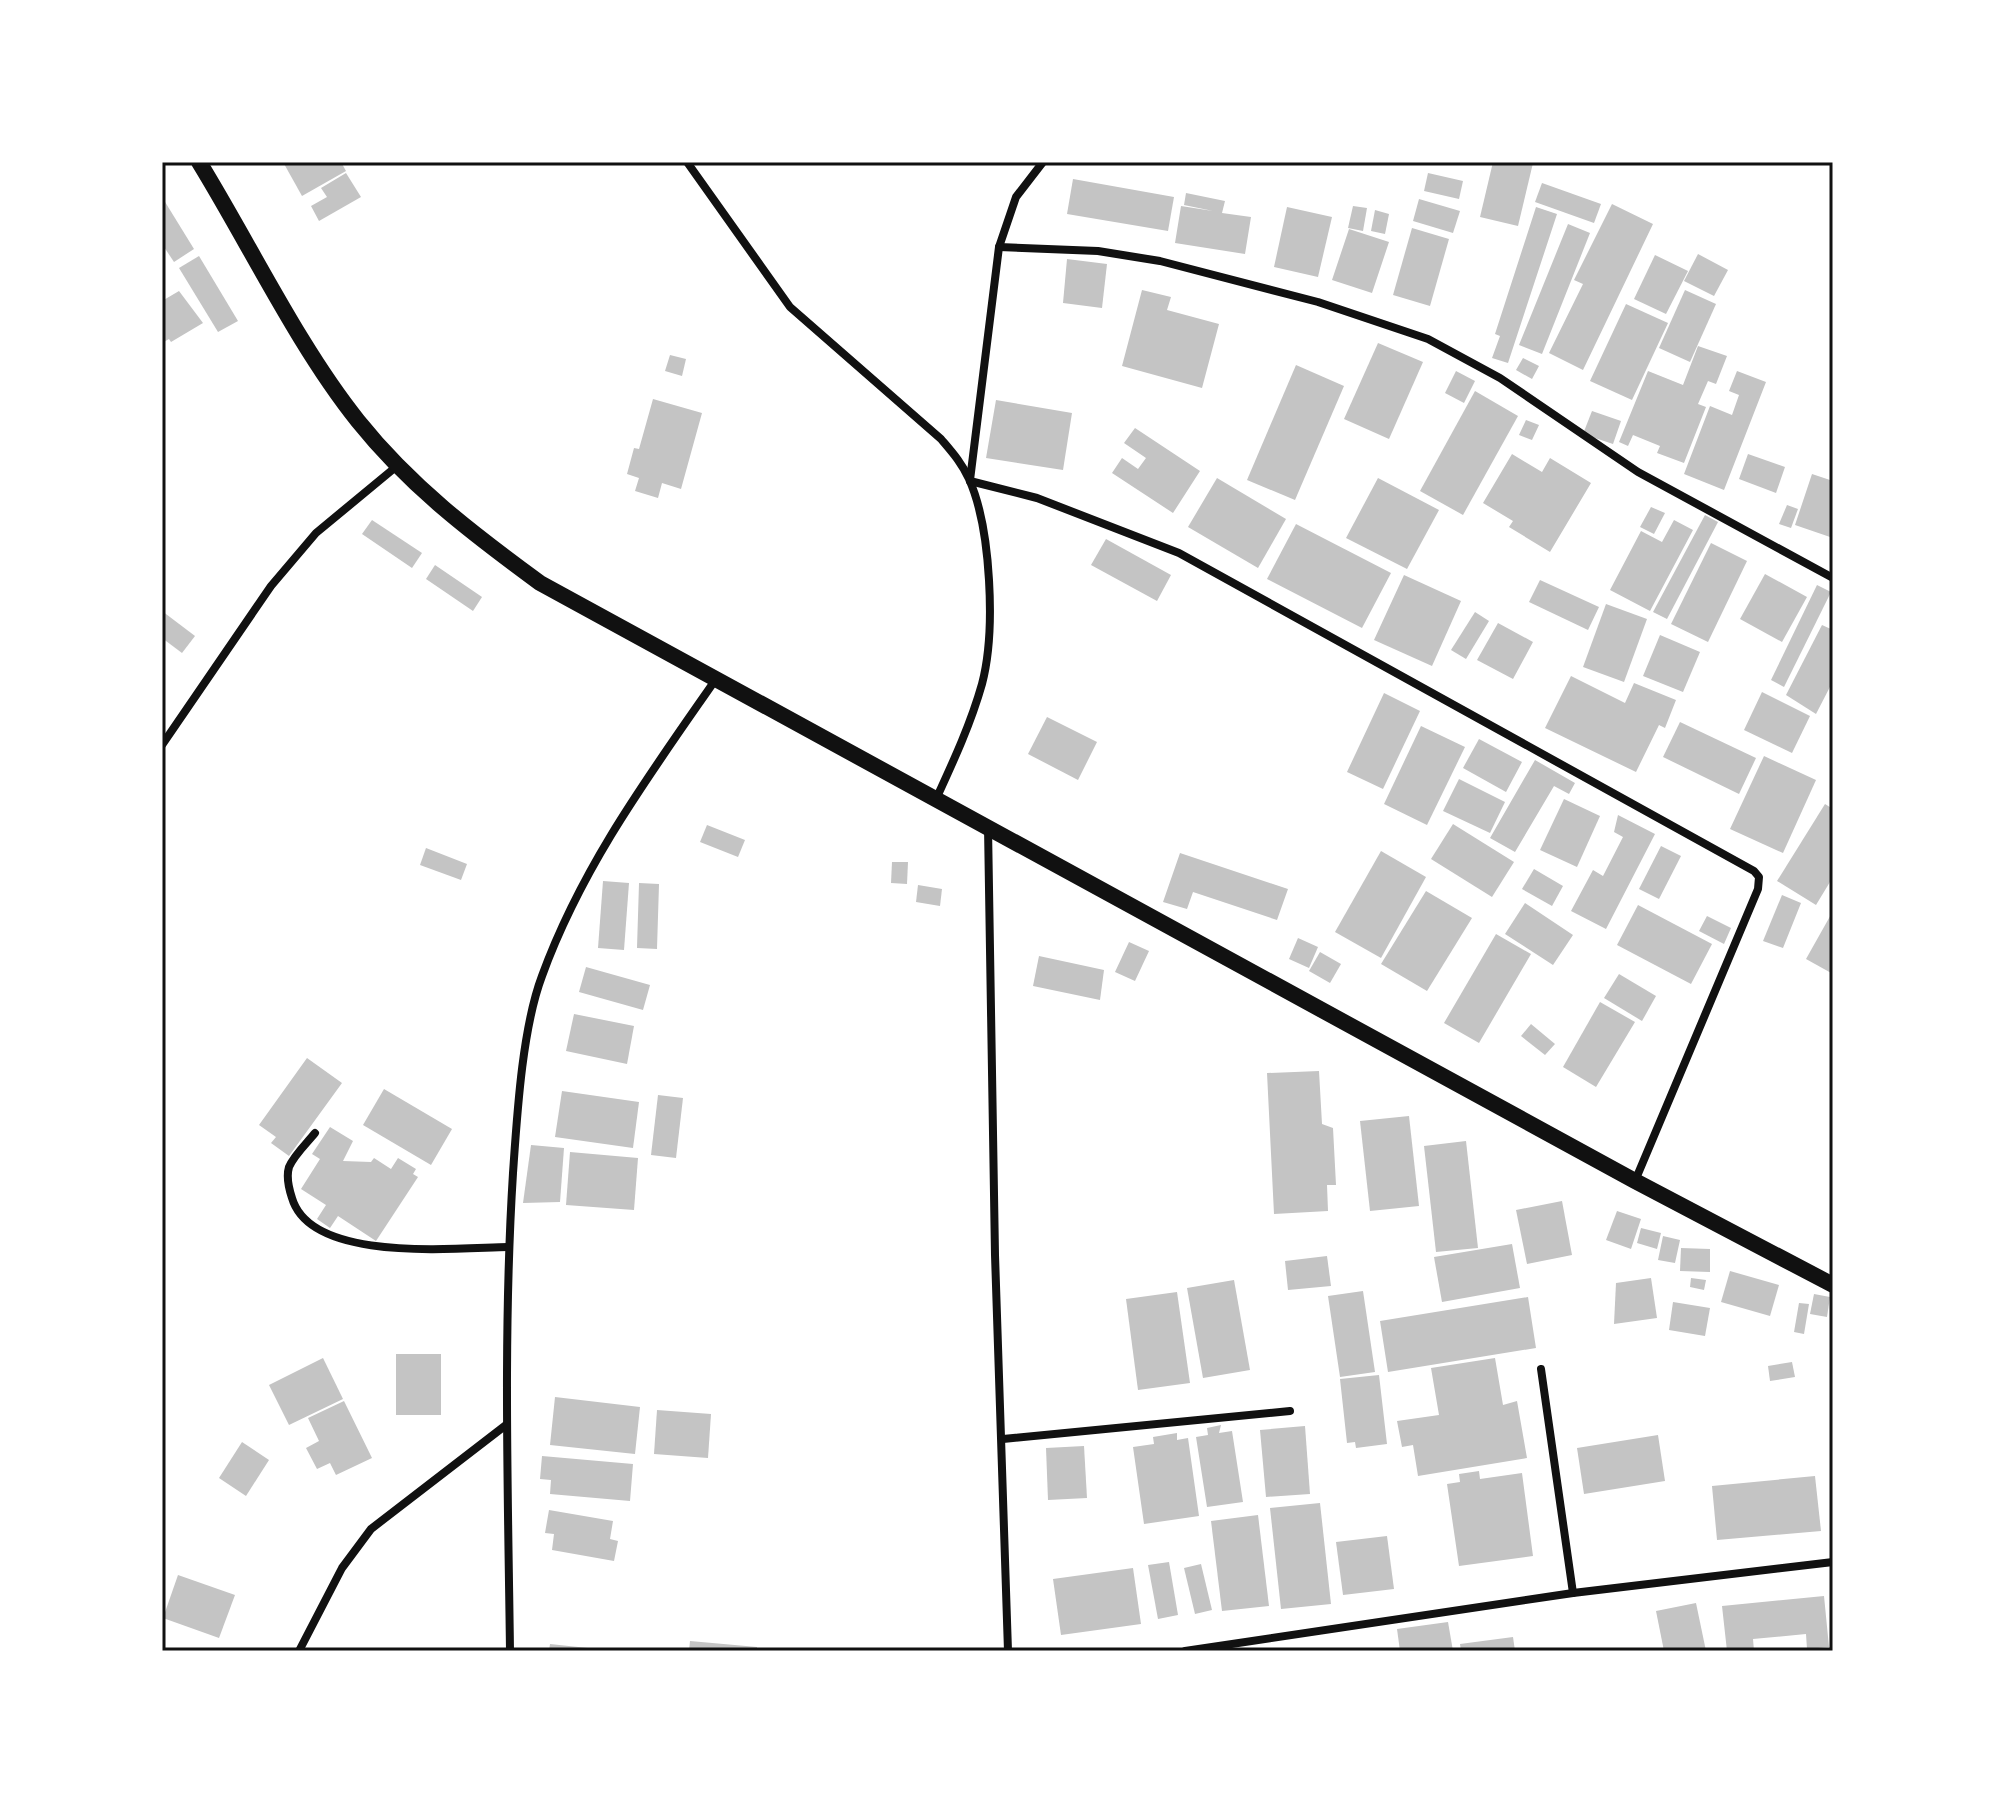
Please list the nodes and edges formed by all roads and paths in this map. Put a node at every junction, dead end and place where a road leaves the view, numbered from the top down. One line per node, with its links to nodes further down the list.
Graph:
1 (199, 162): 5 (main road)
2 (687, 162): 6 (street)
3 (1043, 162): 4 (street)
4 (999, 247): 6 (street); 7 (street)
5 (397, 466): 8 (main road); 9 (street)
6 (970, 481): 10 (street); 13 (street)
7 (1833, 578)
8 (716, 679): 10 (main road); 14 (street)
9 (162, 745)
10 (937, 797): 11 (main road)
11 (988, 826): 13 (main road); 19 (street)
12 (315, 1133): 14 (street)
13 (1635, 1181): 15 (main road)
14 (508, 1247): 18 (street)
15 (1833, 1285)
16 (1541, 1369): 21 (street)
17 (1290, 1411): 19 (street)
18 (506, 1425): 23 (street); 24 (street)
19 (1003, 1439): 25 (street)
20 (1833, 1562): 21 (street)
21 (1573, 1593): 22 (street)
22 (1276, 1639): 26 (street); 27 (street)
23 (299, 1651)
24 (510, 1651)
25 (1008, 1651)
26 (1185, 1651)
27 (1276, 1651)

